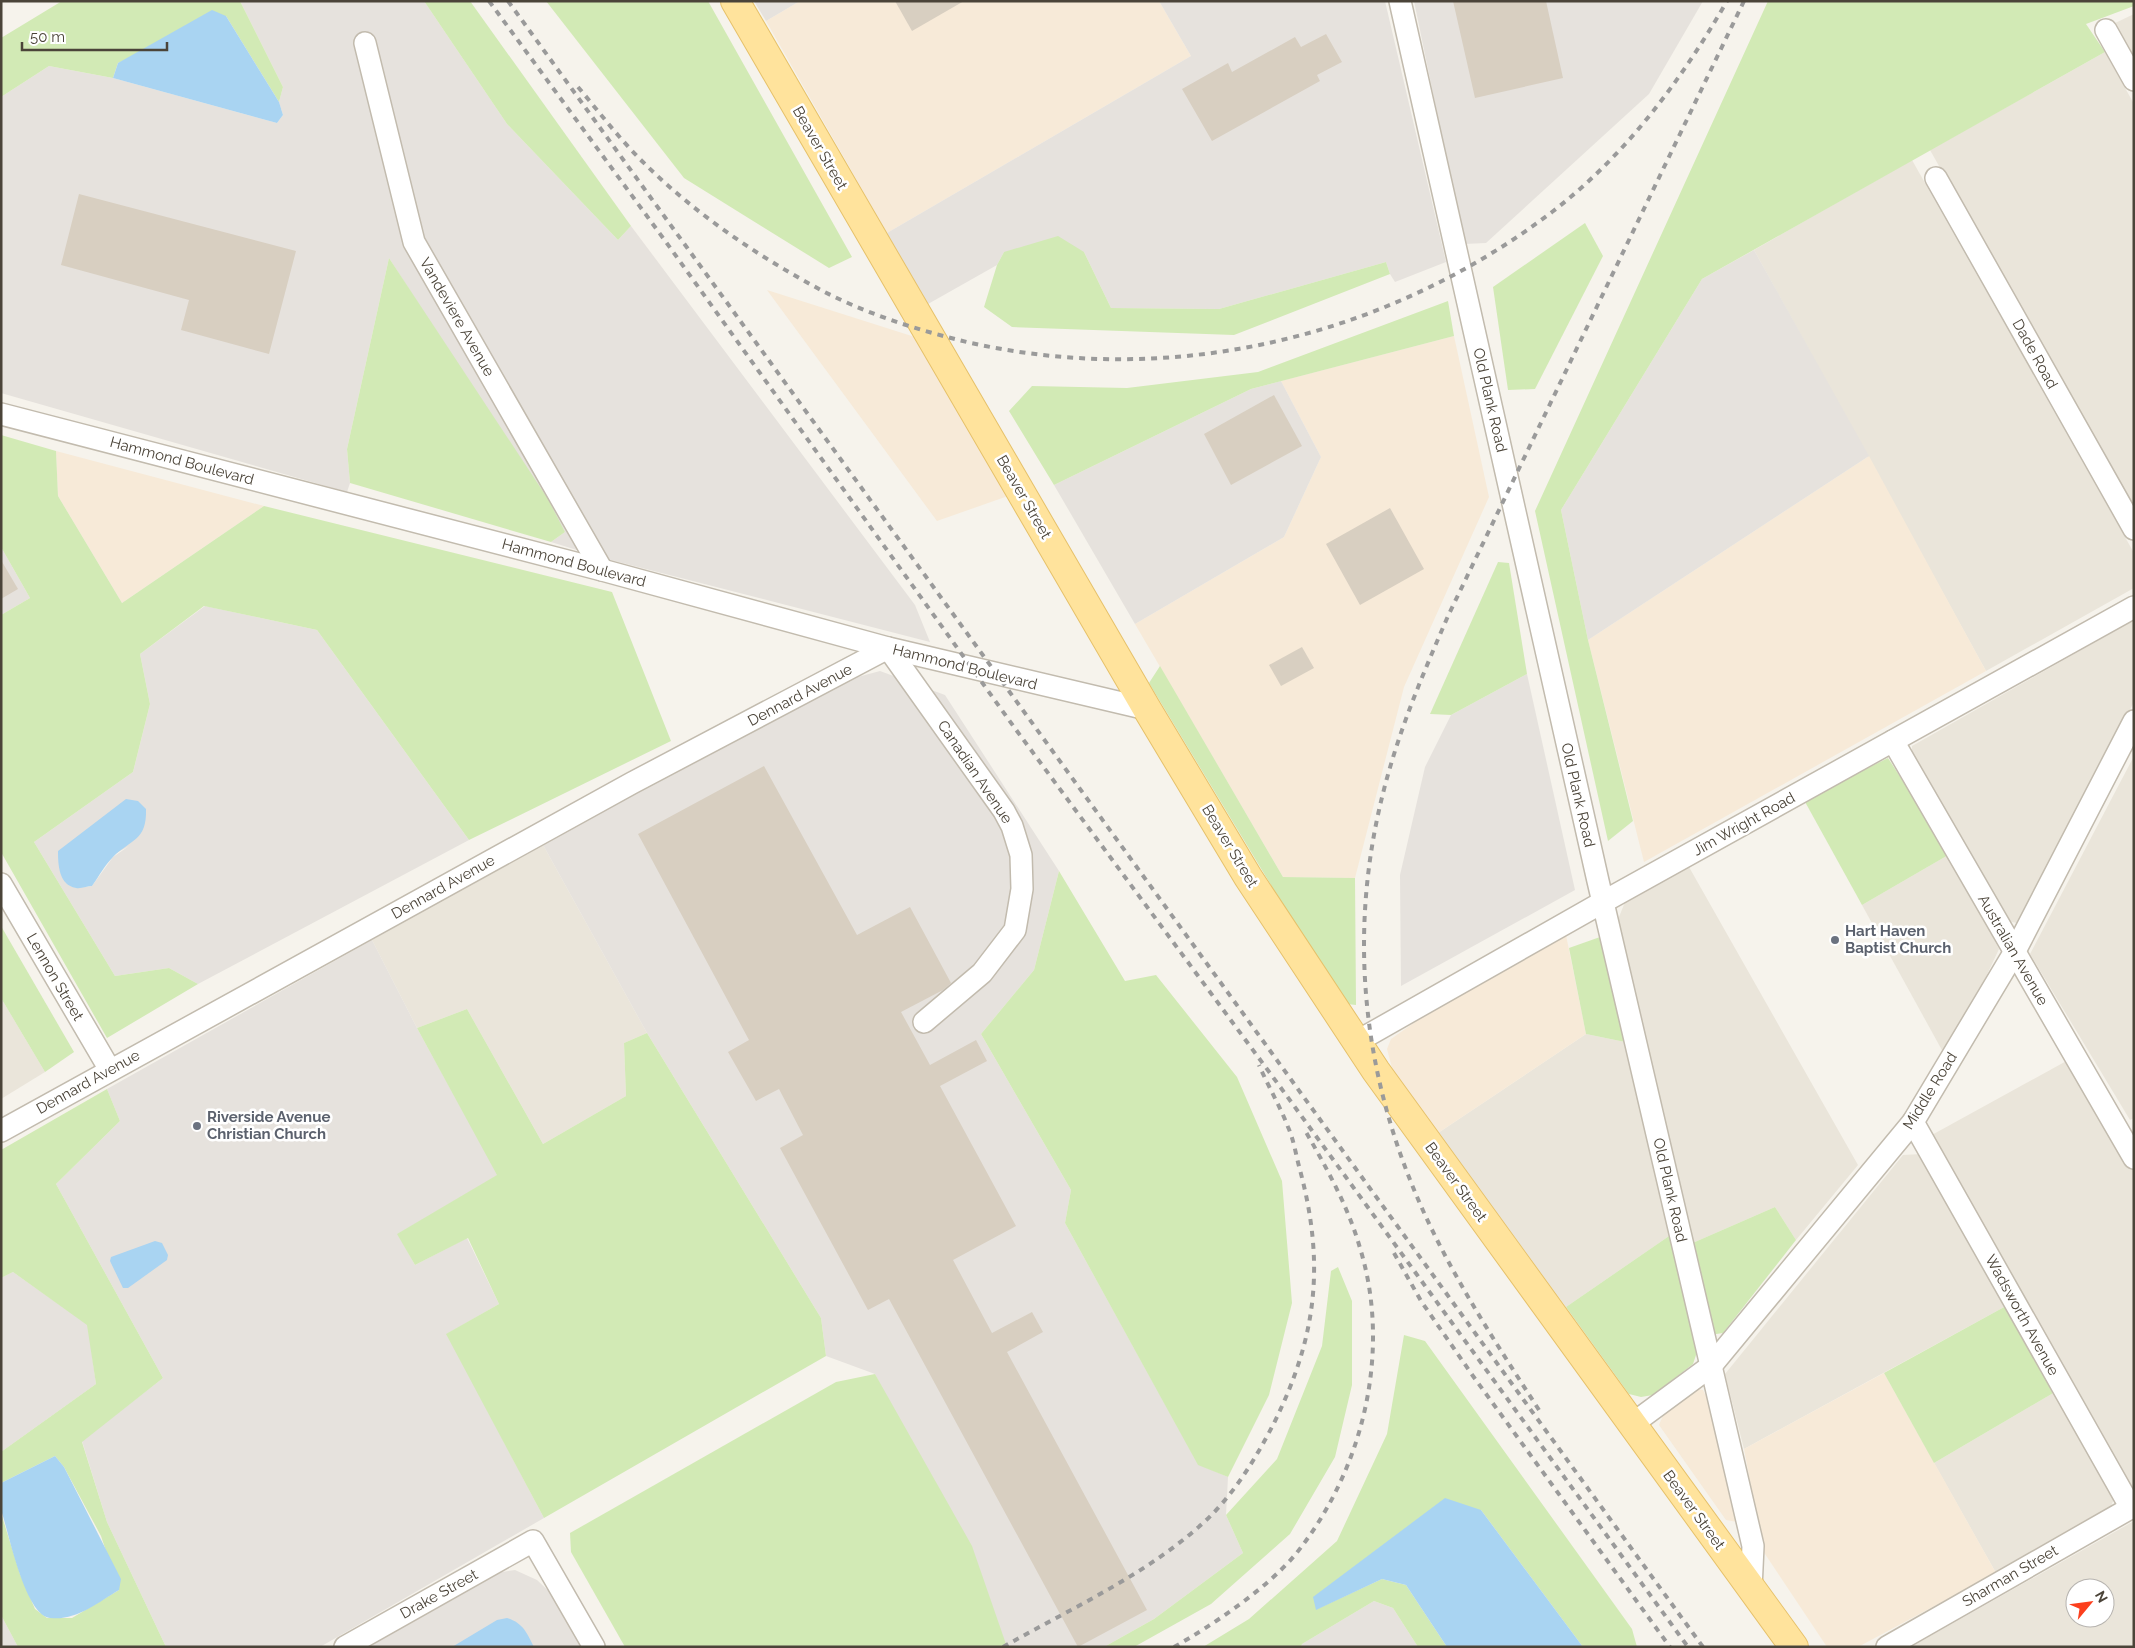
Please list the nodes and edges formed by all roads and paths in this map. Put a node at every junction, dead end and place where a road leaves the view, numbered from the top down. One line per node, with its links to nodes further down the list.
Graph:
1 (734, 1): 12 (main road, Beaver Street)
2 (1400, 1): 16 (street, Old Plank Road)
3 (2106, 30): 5 (street)
4 (365, 43): 9 (street, Vandeviere Avenue)
5 (2134, 80)
6 (1936, 178): 8 (street, Dade Road)
7 (1, 414): 9 (street, Hammond Boulevard)
8 (2134, 529)
9 (602, 570): 11 (street, Hammond Boulevard)
10 (2134, 607): 14 (street, Jim Wright Road)
11 (888, 648): 12 (street, Hammond Boulevard); 18 (street, Canadian Avenue); 20 (street, Dennard Avenue)
12 (1147, 709): 19 (main road, Beaver Street)
13 (2134, 721): 17 (street, Middle Road)
14 (1893, 741): 16 (street, Jim Wright Road); 17 (street, Australian Avenue)
15 (1, 884): 20 (street, Lennon Street)
16 (1603, 902): 19 (street, Jim Wright Road); 24 (street, Old Plank Road)
17 (2014, 952): 21 (street, Middle Road); 23 (street, Australian Avenue)
18 (924, 1022)
19 (1356, 1042): 25 (main road, Beaver Street)
20 (110, 1070): 22 (street, Dennard Avenue)
21 (1913, 1122): 24 (street, Middle Road); 26 (street, Wadsworth Avenue)
22 (1, 1131)
23 (2134, 1158)
24 (1711, 1366): 25 (street, Middle Road); 27 (street, Old Plank Road)
25 (1631, 1425): 27 (main road, Beaver Street)
26 (2132, 1507): 31 (street, Sharman Street)
27 (1751, 1589): 30 (main road, Beaver Street)
28 (345, 1647): 29 (street, Drake Street)
29 (594, 1647)
30 (1794, 1647)
31 (1887, 1647)

